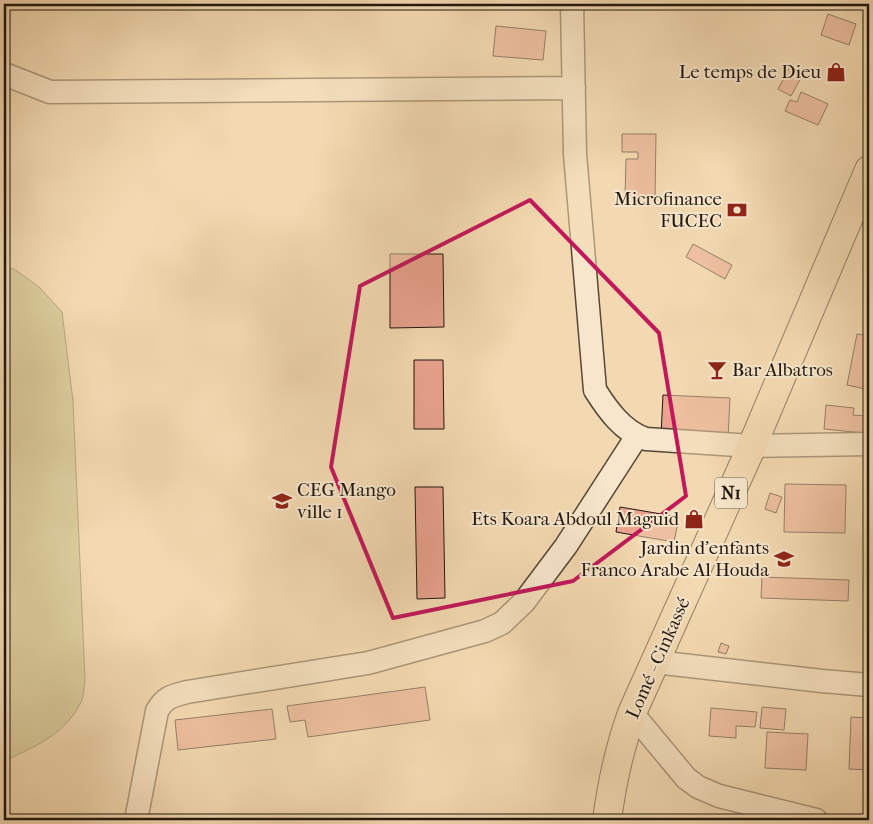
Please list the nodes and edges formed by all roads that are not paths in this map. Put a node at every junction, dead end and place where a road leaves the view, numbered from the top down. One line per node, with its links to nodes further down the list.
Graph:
1 (572, 4): 3 (street)
2 (4, 74): 3 (street)
3 (574, 88): 5 (street)
4 (869, 170): 7 (highway, Lomé - Cinkassé / N1)
5 (637, 436): 7 (street); 11 (street)
6 (869, 444): 7 (street)
7 (752, 446): 8 (highway, Lomé - Cinkassé / N1)
8 (655, 662): 9 (street); 10 (highway, Lomé - Cinkassé / N1)
9 (869, 685)
10 (632, 713): 12 (highway, Lomé - Cinkassé / N1); 13 (street)
11 (136, 820)
12 (607, 820)
13 (816, 820)

